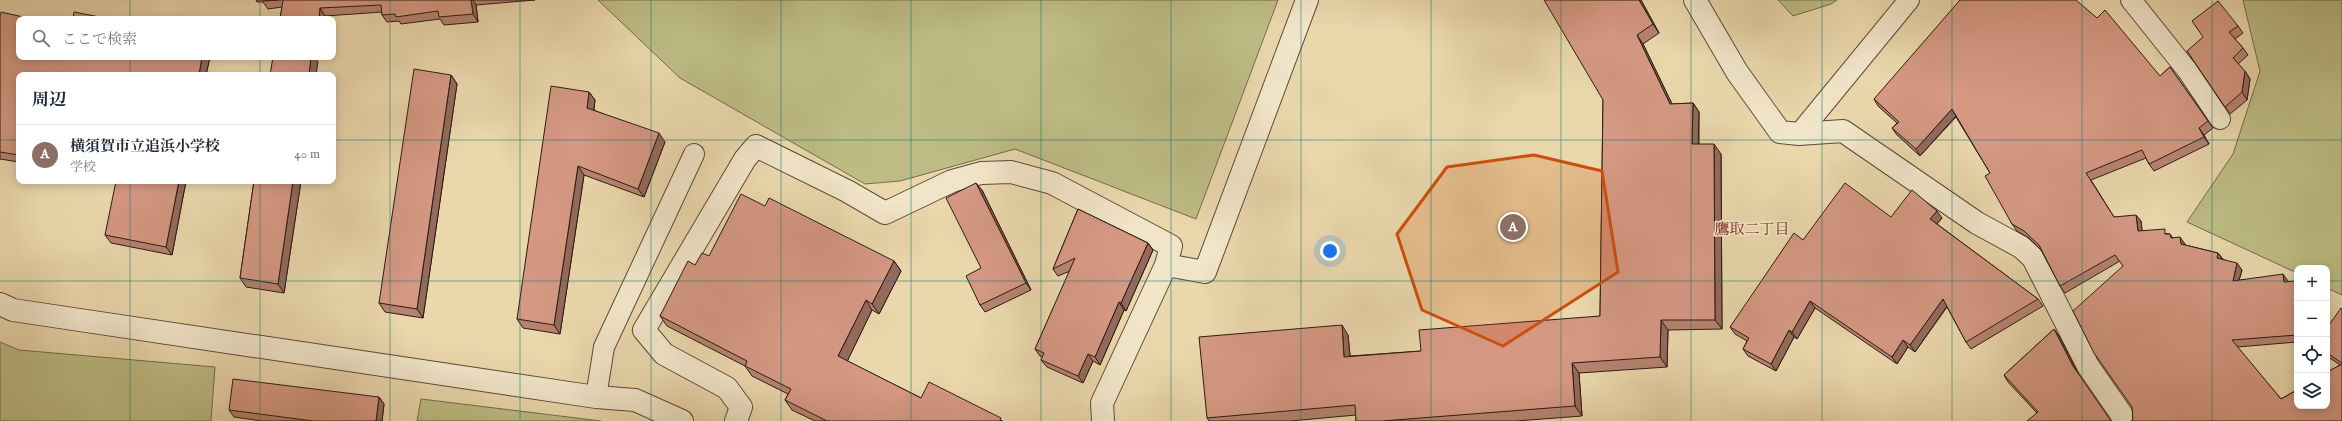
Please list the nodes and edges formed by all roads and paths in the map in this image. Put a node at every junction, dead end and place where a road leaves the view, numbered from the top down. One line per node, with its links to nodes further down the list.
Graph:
1 (1307, 0): 8 (street)
2 (1695, 0): 6 (street)
3 (1909, 0): 6 (lane)
4 (2131, 0): 5 (lane)
5 (2220, 119)
6 (1799, 134): 14 (street)
7 (694, 154): 10 (lane)
8 (1166, 265): 12 (street); 13 (street)
9 (0, 304): 10 (street)
10 (596, 397): 11 (street)
11 (682, 421)
12 (736, 421)
13 (1103, 421)
14 (2126, 421)

